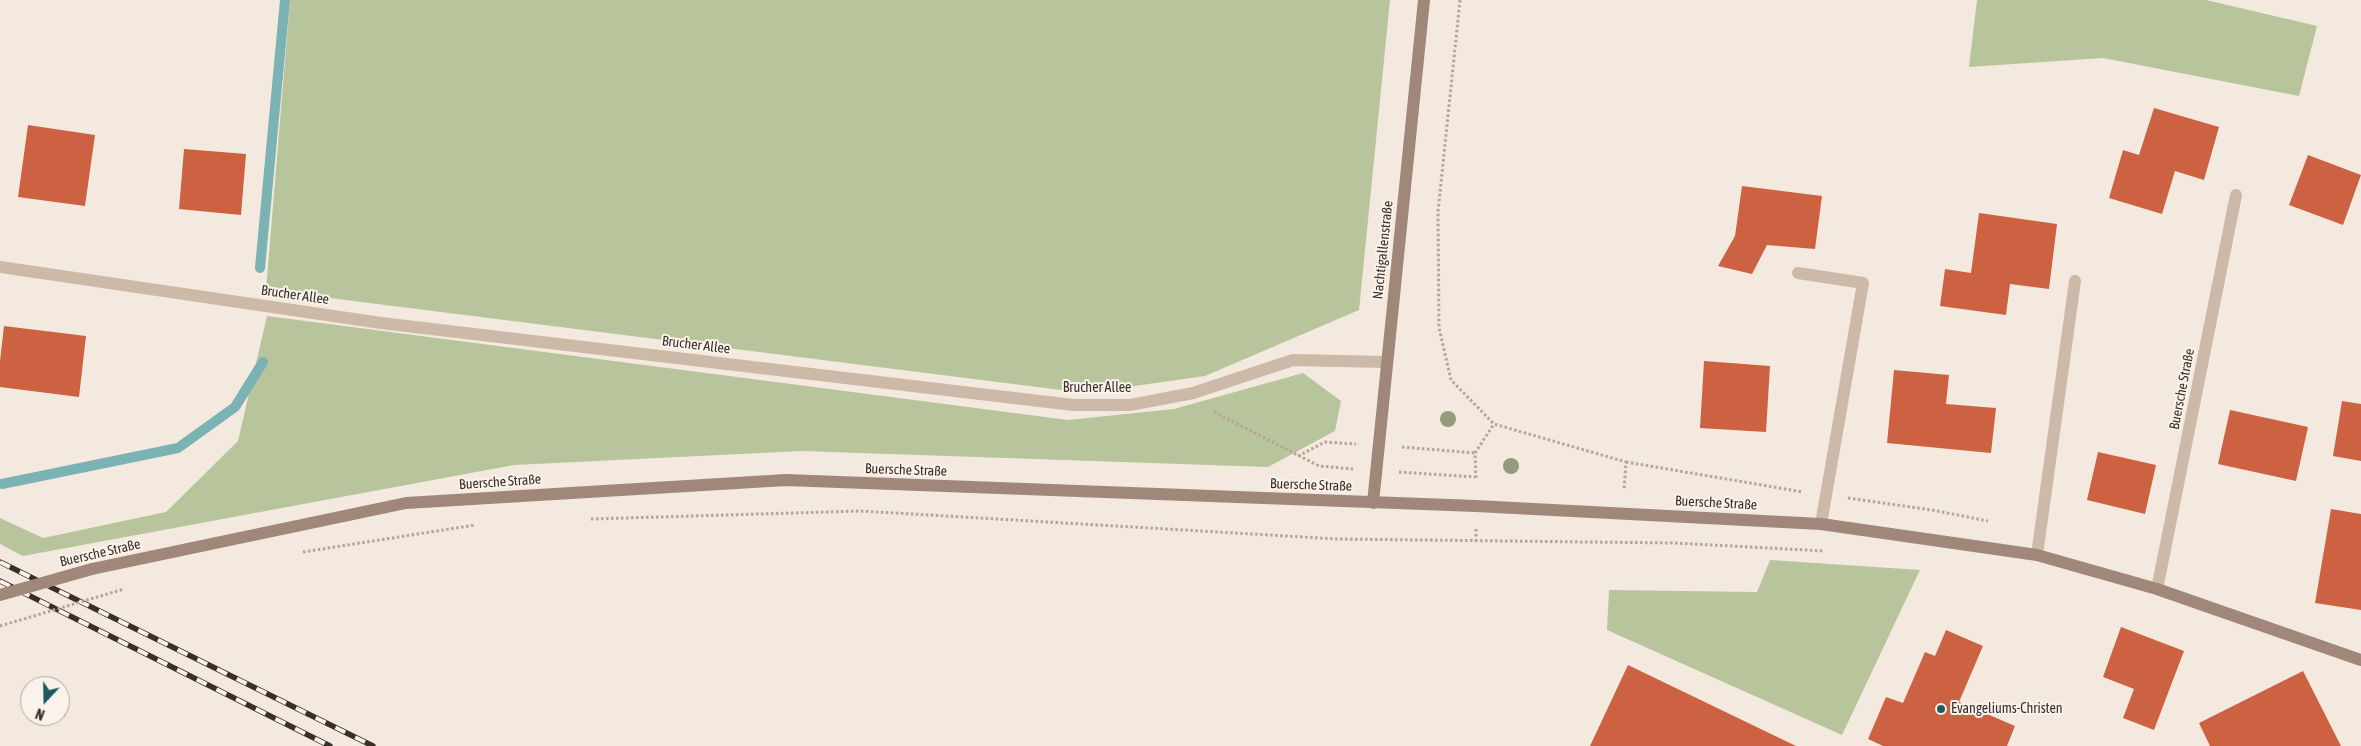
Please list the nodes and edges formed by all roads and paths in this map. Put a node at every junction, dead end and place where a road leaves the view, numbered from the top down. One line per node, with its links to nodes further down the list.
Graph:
1 (1424, 0): 7 (main road, Nachtigallenstraße)
2 (1460, 0): 11 (path)
3 (2236, 195): 20 (street, Buersche Straße)
4 (0, 267): 8 (street, Brucher Allee)
5 (1798, 273): 14 (street)
6 (2075, 282): 18 (street)
7 (1386, 362): 8 (street, Brucher Allee); 10 (main road, Nachtigallenstraße)
8 (1192, 393): 9 (path)
9 (1297, 456)
10 (1373, 503): 11 (main road, Buersche Straße); 21 (main road, Buersche Straße, bridge)
11 (1623, 513): 14 (main road, Buersche Straße); 15 (path)
12 (584, 519): 15 (path)
13 (485, 524): 17 (path)
14 (1822, 524): 18 (main road, Buersche Straße)
15 (1621, 544): 16 (path)
16 (1826, 551)
17 (302, 552)
18 (2037, 555): 20 (main road, Buersche Straße)
19 (134, 587): 22 (path, bridge)
20 (2156, 589): 23 (main road, Buersche Straße)
21 (0, 595)
22 (0, 626)
23 (2361, 660)

